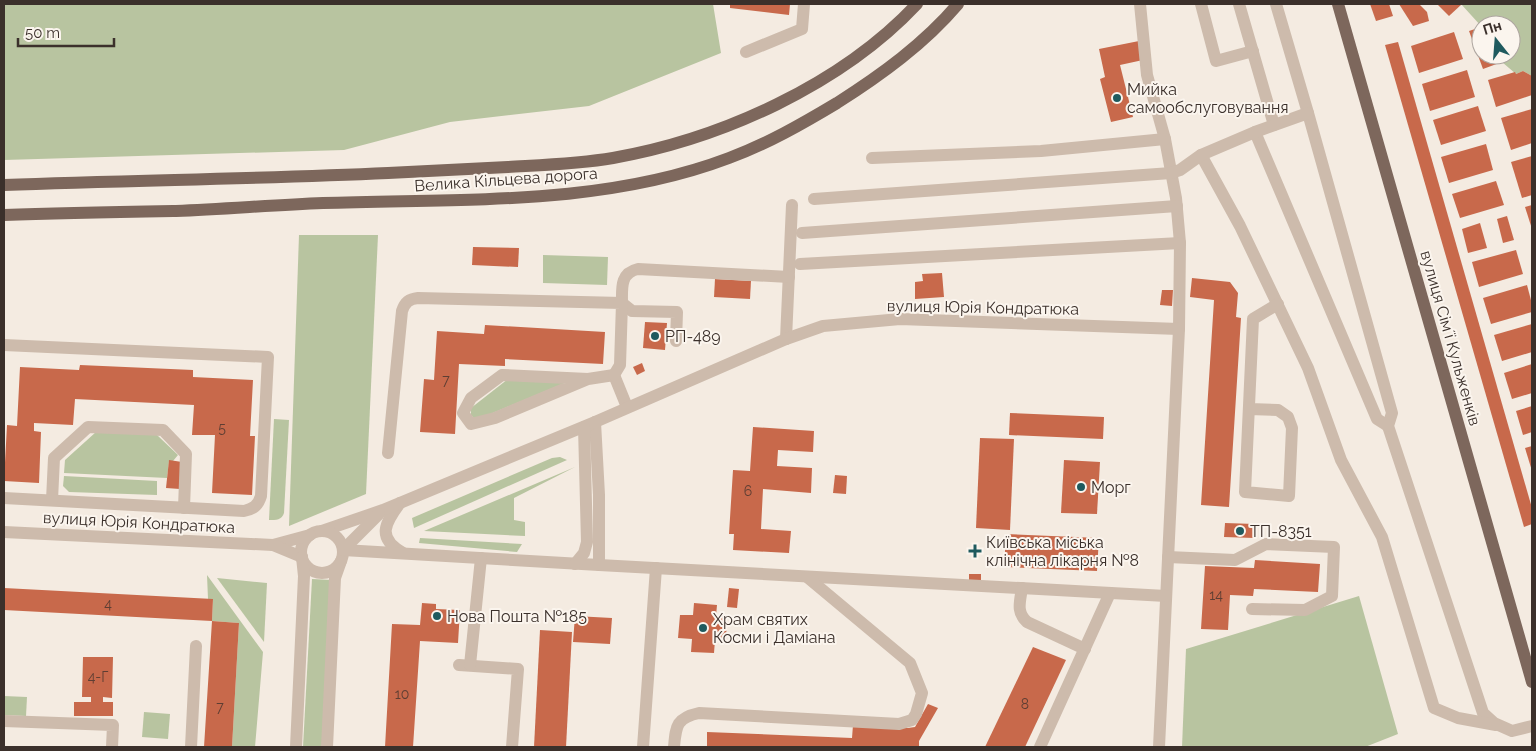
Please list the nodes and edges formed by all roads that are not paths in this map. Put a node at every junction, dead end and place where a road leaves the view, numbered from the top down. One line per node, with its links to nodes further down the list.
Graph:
1 (804, 4): 10 (street)
2 (917, 4): 18 (main road, Велика Кільцева дорога)
3 (958, 4): 22 (main road, Велика Кільцева дорога)
4 (1140, 4): 14 (street)
5 (1201, 4): 9 (street)
6 (1239, 4): 9 (street)
7 (1276, 4): 11 (street)
8 (1338, 4): 63 (main road, вулиця Сімʼї Кульженків)
9 (1253, 51): 12 (street)
10 (746, 52)
11 (1308, 113): 12 (street); 38 (street)
12 (1274, 125): 13 (street)
13 (1255, 132): 15 (street); 38 (street)
14 (1165, 139): 16 (street); 17 (street)
15 (1201, 155): 17 (street); 28 (street)
16 (872, 158)
17 (1171, 173): 19 (street); 21 (street)
18 (4, 185)
19 (814, 199)
20 (792, 205): 26 (street)
21 (1177, 206): 23 (street); 24 (street)
22 (4, 215)
23 (802, 233)
24 (1180, 243): 25 (street); 29 (street)
25 (800, 264)
26 (789, 277): 27 (street); 30 (street)
27 (622, 303): 31 (street); 33 (street); 39 (street)
28 (1278, 304): 36 (street); 65 (street)
29 (1180, 329): 30 (street, вулиця Юрія Кондратюка); 51 (street)
30 (786, 339): 35 (street, вулиця Юрія Кондратюка)
31 (676, 341)
32 (4, 345): 43 (street)
33 (614, 375): 34 (street); 35 (street)
34 (588, 379): 34 (street)
35 (627, 407): 37 (street, вулиця Юрія Кондратюка)
36 (1249, 409): 36 (street)
37 (589, 424): 42 (street, вулиця Юрія Кондратюка); 53 (street); 54 (street)
38 (1388, 426): 65 (street)
39 (388, 453)
40 (4, 498): 41 (street)
41 (52, 500): 43 (street); 43 (street)
42 (400, 502): 44 (street, вулиця Юрія Кондратюка); 48 (street)
43 (184, 508)
44 (383, 510): 46 (street, вулиця Юрія Кондратюка); 49 (street, вулиця Юрія Кондратюка)
45 (4, 532): 47 (street, вулиця Юрія Кондратюка)
46 (316, 533): 47 (street, вулиця Юрія Кондратюка); 49 (street); 50 (street)
47 (273, 545): 50 (street, вулиця Юрія Кондратюка)
48 (403, 553): 49 (street); 52 (street)
49 (342, 555): 50 (street); 70 (street)
50 (302, 556): 69 (street)
51 (1168, 557): 59 (street); 60 (street)
52 (481, 558): 53 (street); 71 (street)
53 (575, 564): 54 (street)
54 (599, 566): 55 (street)
55 (656, 568): 56 (street); 72 (street)
56 (807, 577): 57 (street); 73 (street)
57 (1022, 588): 58 (street); 62 (street)
58 (1110, 593): 59 (street); 62 (street)
59 (1166, 596): 75 (street)
60 (1252, 609)
61 (196, 646): 68 (street)
62 (1085, 648): 74 (street)
63 (1532, 682)
64 (4, 721): 67 (street)
65 (1501, 726): 66 (street)
66 (1532, 726)
67 (112, 747)
68 (191, 747)
69 (296, 747)
70 (327, 747)
71 (512, 747)
72 (643, 747)
73 (674, 747)
74 (1040, 747)
75 (1159, 747)

